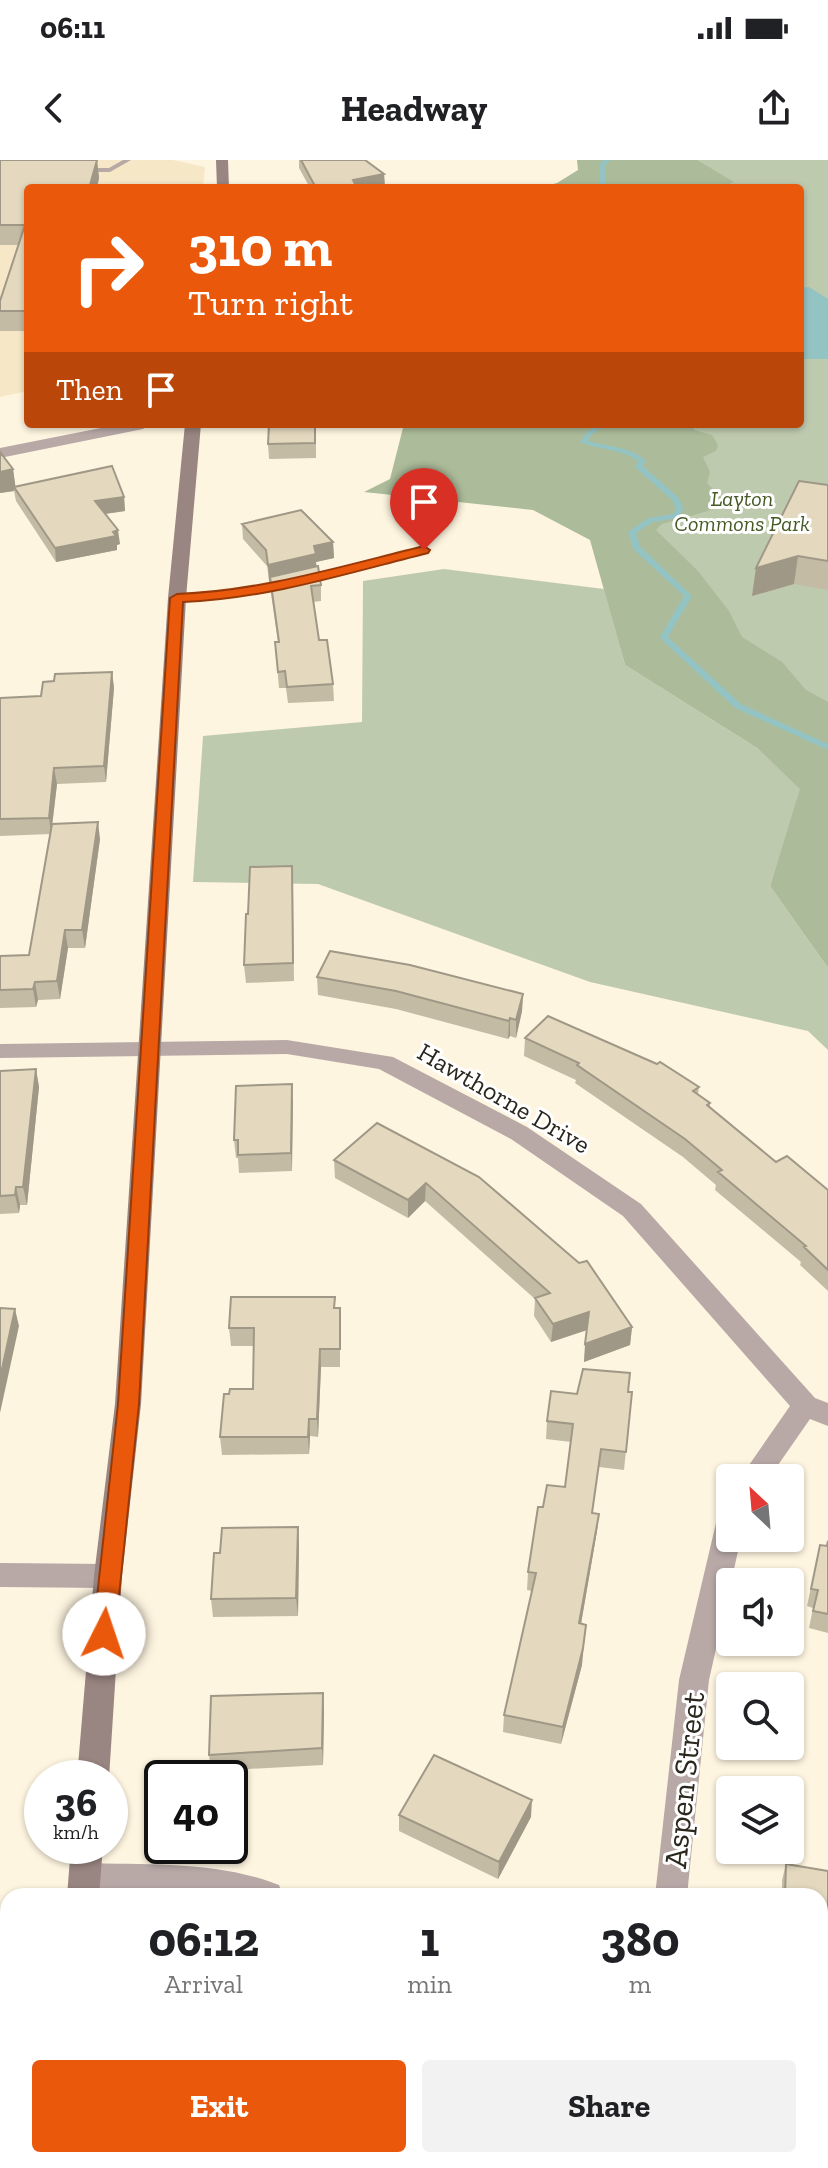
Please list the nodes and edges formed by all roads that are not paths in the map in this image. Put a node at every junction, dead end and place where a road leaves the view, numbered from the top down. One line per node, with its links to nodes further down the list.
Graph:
1 (128, 160): 3 (lane)
2 (222, 160): 4 (street)
3 (69, 170)
4 (223, 184)
5 (123, 428): 7 (street)
6 (193, 428): 9 (street)
7 (0, 453)
8 (424, 550): 9 (lane)
9 (177, 598): 10 (street)
10 (150, 1049): 11 (street, Hawthorne Drive); 12 (street, Hawthorne Drive); 16 (street)
11 (0, 1051)
12 (817, 1410): 13 (street)
13 (767, 1464)
14 (723, 1552): 20 (street, Aspen Street)
15 (0, 1575): 16 (street)
16 (108, 1576): 17 (street)
17 (94, 1760)
18 (85, 1873): 19 (street)
19 (230, 1888)
20 (672, 1888)

